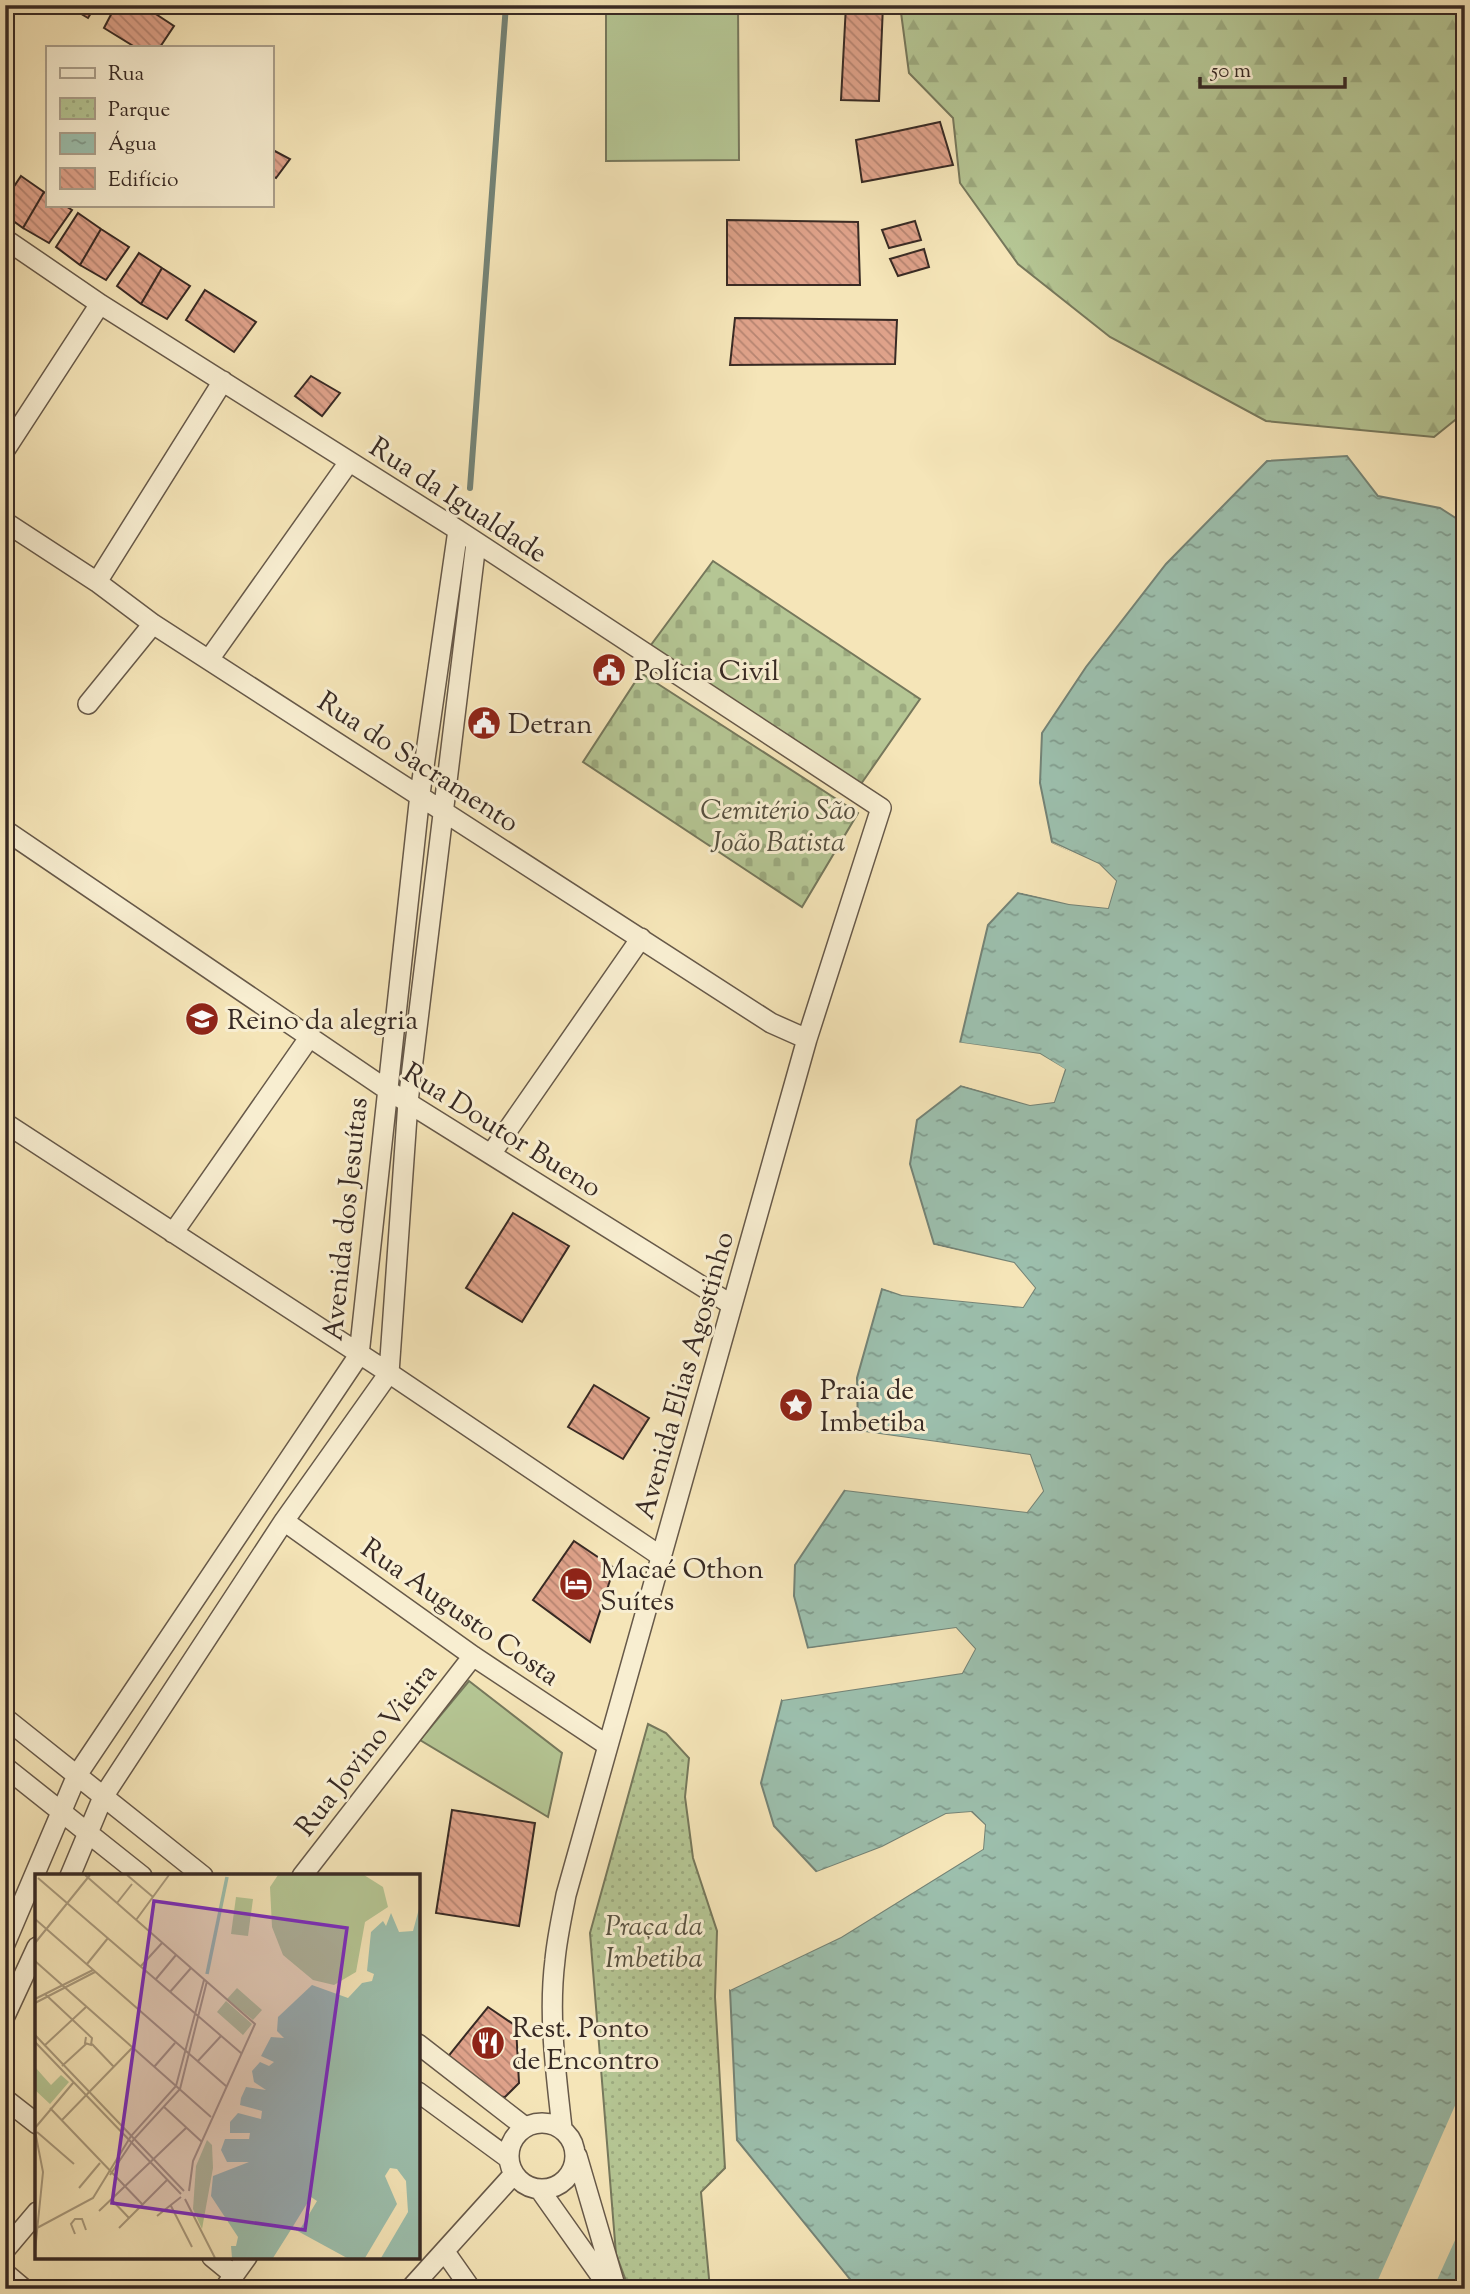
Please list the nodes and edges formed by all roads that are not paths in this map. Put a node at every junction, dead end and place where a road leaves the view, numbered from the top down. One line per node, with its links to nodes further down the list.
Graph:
1 (5, 239): 2 (street, Rua da Igualdade)
2 (100, 304): 3 (street, Rua da Igualdade); 4 (street)
3 (223, 381): 5 (street, Rua da Igualdade); 9 (street)
4 (5, 450)
5 (349, 462): 7 (street, Rua da Igualdade); 11 (street)
6 (5, 522): 9 (street, Rua do Sacramento)
7 (458, 530): 8 (street, Rua da Igualdade); 13 (street, Avenida dos Jesuítas)
8 (476, 543): 14 (street, Rua da Igualdade); 15 (street, Avenida dos Jesuítas)
9 (97, 582): 10 (street, Rua do Sacramento)
10 (153, 624): 11 (street, Rua do Sacramento); 12 (street)
11 (210, 658): 13 (street, Rua do Sacramento)
12 (88, 704)
13 (420, 794): 15 (street, Rua do Sacramento); 20 (street, Avenida dos Jesuítas)
14 (881, 808): 19 (street, Avenida Elias Agostinho)
15 (444, 810): 17 (street, Rua do Sacramento); 21 (street, Avenida dos Jesuítas)
16 (5, 830): 18 (street, Rua Doutor Bueno)
17 (640, 938): 19 (street, Rua do Sacramento); 23 (street)
18 (309, 1038): 20 (street, Rua Doutor Bueno); 24 (street)
19 (807, 1039): 25 (street, Avenida Elias Agostinho)
20 (386, 1089): 21 (street, Rua Doutor Bueno); 26 (street, Avenida dos Jesuítas)
21 (408, 1102): 23 (street, Rua Doutor Bueno); 27 (street, Avenida dos Jesuítas)
22 (5, 1124): 24 (street)
23 (491, 1154): 25 (street, Rua Doutor Bueno)
24 (173, 1233): 26 (street)
25 (732, 1305): 29 (street, Avenida Elias Agostinho)
26 (359, 1355): 27 (street); 34 (street, Avenida dos Jesuítas)
27 (389, 1373): 28 (street); 29 (street)
28 (284, 1521): 30 (street, Rua Augusto Costa); 35 (street)
29 (659, 1555): 32 (street, Avenida Elias Agostinho)
30 (473, 1656): 32 (street, Rua Augusto Costa); 41 (street, Rua Jovino Vieira)
31 (5, 1717): 34 (street)
32 (607, 1745): 50 (street, Avenida Elias Agostinho)
33 (5, 1767): 36 (street)
34 (77, 1775): 35 (street); 36 (street, Avenida dos Jesuítas)
35 (103, 1797): 37 (street); 40 (street)
36 (61, 1812): 37 (street); 42 (street, Avenida dos Jesuítas)
37 (89, 1834): 38 (street); 39 (street)
38 (70, 1874)
39 (139, 1874)
40 (200, 1874)
41 (304, 1874)
42 (5, 1944)
43 (35, 1951): 44 (street)
44 (5, 2016)
45 (420, 2046): 49 (street)
46 (420, 2094): 52 (street)
47 (5, 2099): 48 (street)
48 (35, 2122)
49 (525, 2127): 50 (street); 52 (street)
50 (562, 2128): 51 (street)
51 (576, 2156): 53 (street); 65 (street)
52 (511, 2166): 53 (street); 56 (street)
53 (540, 2190): 64 (street)
54 (35, 2214): 55 (street)
55 (5, 2249)
56 (445, 2252): 62 (street); 63 (street)
57 (213, 2259): 60 (street)
58 (246, 2259): 60 (street)
59 (5, 2273): 61 (street)
60 (229, 2282)
61 (24, 2289)
62 (410, 2289)
63 (471, 2289)
64 (610, 2289)
65 (616, 2289)

